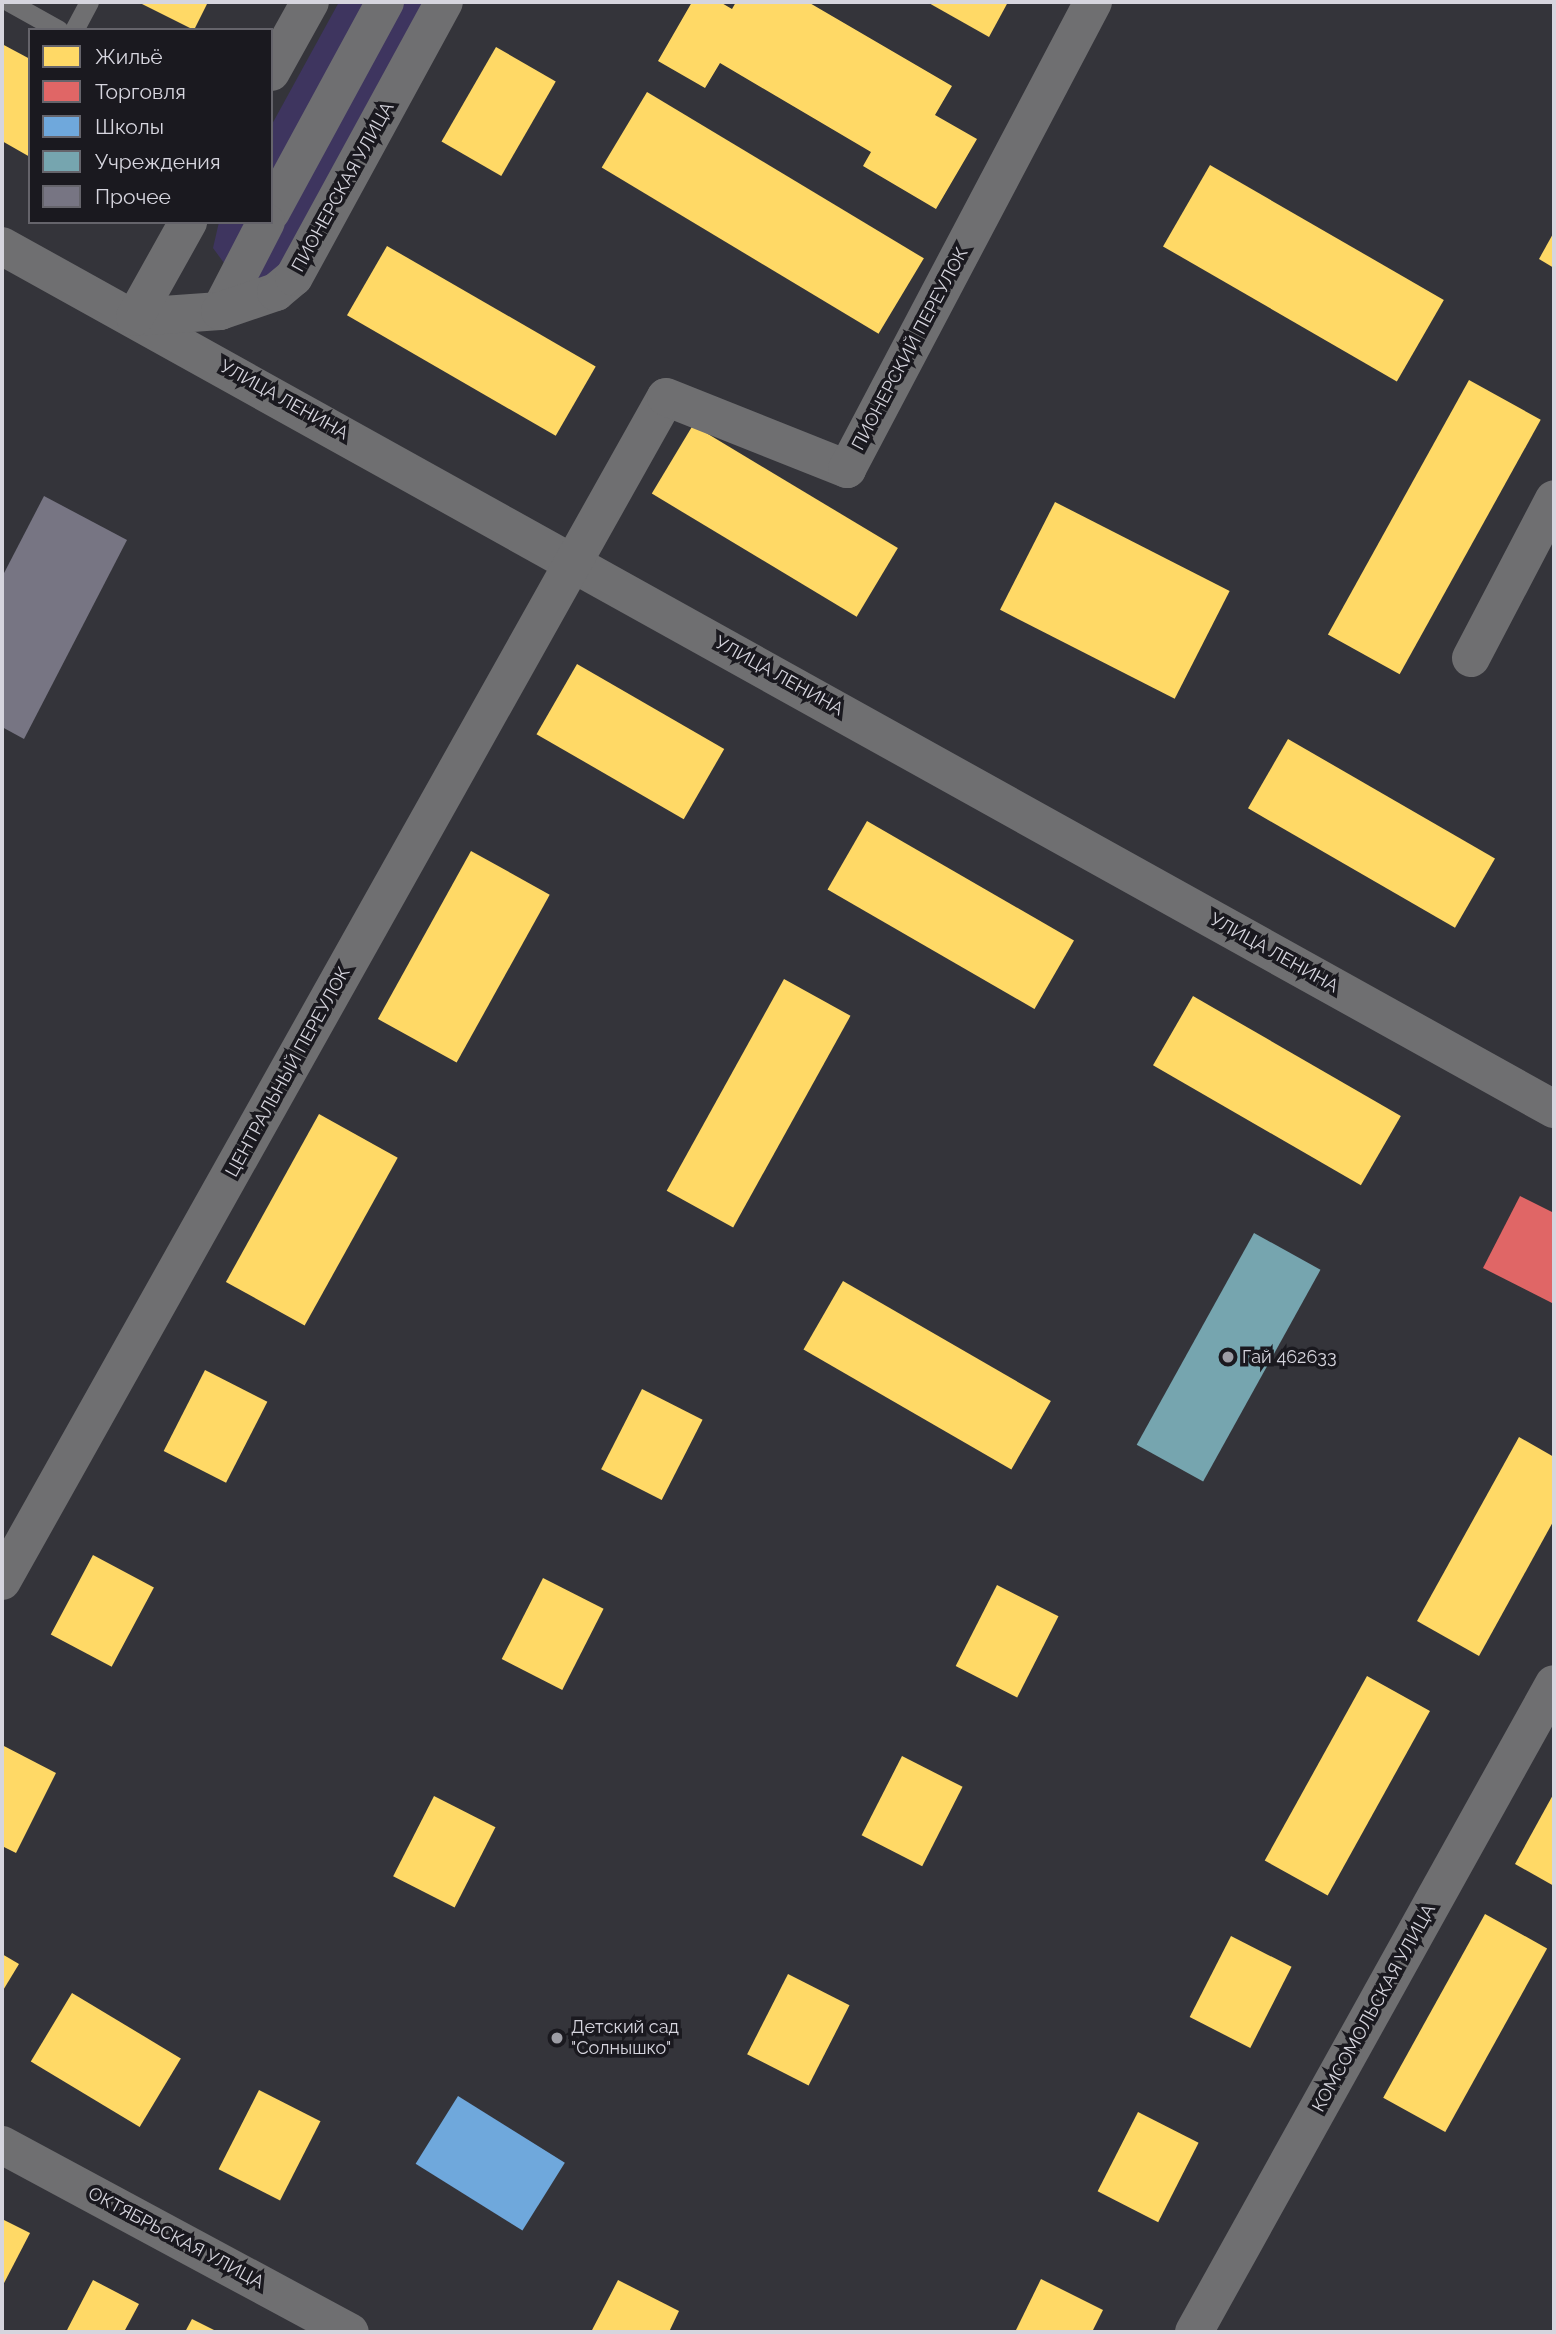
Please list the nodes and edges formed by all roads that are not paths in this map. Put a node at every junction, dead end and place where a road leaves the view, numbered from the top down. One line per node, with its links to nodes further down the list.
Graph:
1 (9, 2): 7 (lane)
2 (89, 2): 8 (lane)
3 (310, 2): 9 (street)
4 (385, 2): 10 (street)
5 (444, 2): 14 (street, ПИОНЕРСКАЯ УЛИЦА)
6 (1093, 2): 17 (street, ПИОНЕРСКИЙ ПЕРЕУЛОК)
7 (55, 28)
8 (75, 28)
9 (273, 68)
10 (273, 208)
11 (187, 224): 15 (street)
12 (265, 224): 14 (street)
13 (2, 246): 15 (street, УЛИЦА ЛЕНИНА)
14 (220, 311): 15 (street, ПИОНЕРСКАЯ УЛИЦА)
15 (135, 317): 17 (street, УЛИЦА ЛЕНИНА)
16 (1554, 499): 18 (street)
17 (575, 562): 19 (street, УЛИЦА ЛЕНИНА); 20 (street, ЦЕНТРАЛЬНЫЙ ПЕРЕУЛОК)
18 (1471, 658)
19 (1554, 1109)
20 (2, 1581)
21 (1554, 1684): 24 (street, КОМСОМОЛЬСКАЯ УЛИЦА)
22 (2, 2144): 23 (street, ОКТЯБРЬСКАЯ УЛИЦА)
23 (350, 2332)
24 (1195, 2332)

